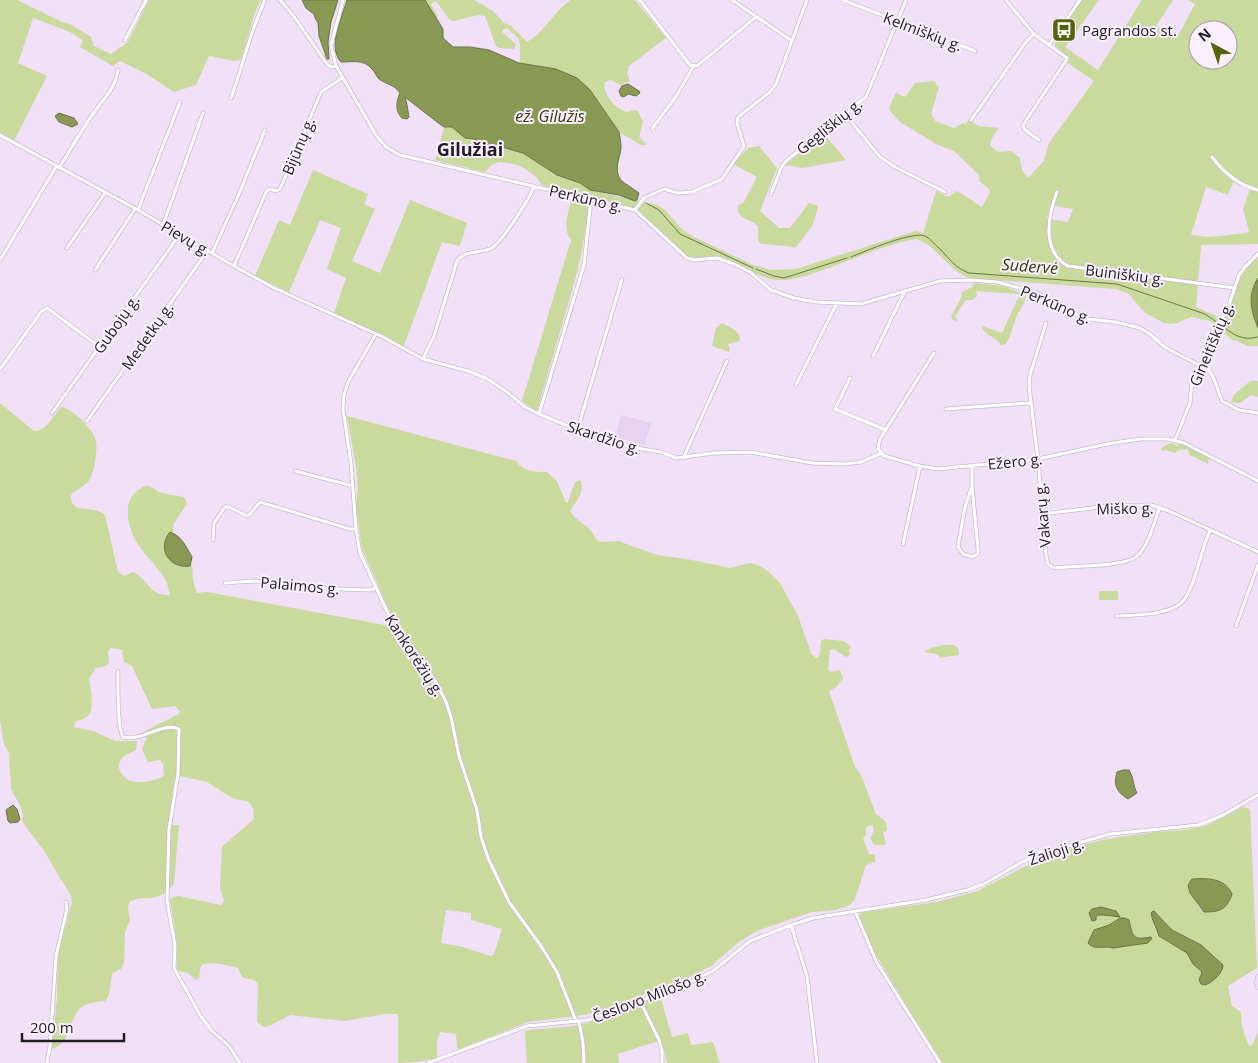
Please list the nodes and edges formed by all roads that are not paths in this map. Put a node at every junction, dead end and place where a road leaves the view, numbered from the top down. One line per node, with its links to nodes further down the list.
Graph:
1 (146, 0): 15 (street)
2 (265, 0): 23 (street)
3 (280, 0): 19 (street)
4 (343, 0): 19 (street, Perkūno g.)
5 (640, 0): 20 (street)
6 (732, 0): 12 (street)
7 (807, 0): 16 (street)
8 (843, 0): 13 (street, Kelmiškių g.)
9 (906, 0): 13 (street, Gegliškių g.)
10 (1006, 0): 14 (street)
11 (1080, 0): 17 (street)
12 (756, 17): 16 (street); 20 (street)
13 (898, 21): 18 (street, Kelmiškių g.); 26 (street, Gegliškių g.)
14 (1034, 34): 17 (street); 27 (street)
15 (125, 40)
16 (792, 41): 42 (street)
17 (1049, 45): 31 (street)
18 (975, 51)
19 (336, 66): 22 (street, Perkūno g.)
20 (693, 67): 28 (street)
21 (118, 70): 33 (street)
22 (342, 78): 34 (street, Perkūno g.); 49 (street, Bijūnų g.)
23 (231, 98)
24 (180, 102): 41 (street)
25 (203, 113): 43 (street)
26 (845, 114): 36 (street); 39 (street, Gegliškių g.)
27 (971, 120)
28 (652, 129)
29 (265, 130): 46 (street, Medetkų g.)
30 (0, 135): 33 (street, Pievų g.)
31 (1039, 140)
32 (1212, 157): 35 (street)
33 (58, 167): 38 (street, Pievų g.); 48 (street)
34 (534, 186): 40 (street, Perkūno g.); 60 (street)
35 (1258, 190)
36 (945, 192)
37 (1057, 192): 52 (street, Buiniškių g.)
38 (105, 193): 41 (street, Pievų g.); 45 (street)
39 (772, 194)
40 (591, 200): 42 (street, Perkūno g.); 71 (street)
41 (136, 209): 43 (street, Pievų g.); 50 (street)
42 (635, 210): 54 (street, Perkūno g.)
43 (163, 225): 44 (street, Pievų g.)
44 (180, 234): 46 (street, Pievų g.); 57 (street, Gubojų g.)
45 (67, 248)
46 (210, 252): 49 (street, Pievų g.); 72 (street, Medetkų g.)
47 (1258, 254): 52 (street, Gineitiškių g.)
48 (0, 260)
49 (234, 266): 56 (street, Pievų g.)
50 (96, 270)
51 (622, 280): 73 (street)
52 (1235, 288): 62 (street, Gineitiškių g.)
53 (905, 291): 54 (street, Perkūno g.); 59 (street); 63 (street, Perkūno g.)
54 (837, 303): 66 (street)
55 (1046, 322): 67 (street, Vakarų g.)
56 (376, 334): 60 (street, Skardžio g.); 83 (street, Kankorėžių g.)
57 (100, 347): 64 (street); 69 (street, Gubojų g.)
58 (934, 353): 74 (street)
59 (873, 356)
60 (423, 359): 71 (street, Skardžio g.)
61 (726, 361): 77 (street)
62 (1204, 361): 63 (street, Gineitiškių g.); 70 (street)
63 (1201, 366): 75 (street, Gineitiškių g.)
64 (0, 369)
65 (850, 378): 74 (street)
66 (796, 385)
67 (1030, 403): 68 (street); 78 (street, Vakarų g.)
68 (946, 409)
69 (52, 412)
70 (1258, 413)
71 (539, 414): 73 (street, Skardžio g.)
72 (87, 421)
73 (578, 428): 77 (street, Skardžio g.)
74 (886, 430): 76 (street)
75 (1175, 440): 78 (street, Ežero g.); 82 (street, Ežero g.)
76 (880, 454): 77 (street, Skardžio g.); 79 (street, Ežero g.)
77 (685, 458)
78 (1038, 459): 80 (street, Ežero g.); 86 (street, Vakarų g.)
79 (920, 466): 80 (street, Ežero g.); 90 (street)
80 (972, 466): 84 (street)
81 (295, 471): 83 (street)
82 (1258, 481)
83 (353, 486): 87 (street, Kankorėžių g.)
84 (972, 486): 84 (street)
85 (1160, 508): 86 (street, Miško g.); 86 (street, Vakarų g.); 88 (street, Miško g.)
86 (1042, 514)
87 (356, 529): 89 (street); 94 (street, Kankorėžių g.)
88 (1210, 531): 91 (street, Miško g.); 95 (street)
89 (213, 540)
90 (902, 544)
91 (1258, 552)
92 (1258, 565): 96 (street)
93 (225, 583): 94 (street, Palaimos g.)
94 (375, 588): 105 (street, Kankorėžių g.)
95 (1116, 616)
96 (1236, 626)
97 (118, 671): 107 (street)
98 (1258, 795): 100 (street, Žalioji g.)
99 (66, 902): 106 (street)
100 (855, 911): 101 (street, Česlovo Milošo g.); 112 (street)
101 (791, 925): 104 (street, Česlovo Milošo g.); 111 (street)
102 (1258, 977): 103 (main road)
103 (1258, 987)
104 (640, 1001): 105 (street, Česlovo Milošo g.); 110 (street)
105 (577, 1021): 108 (street, Česlovo Milošo g.); 109 (street, Česlovo Milošo g.)
106 (47, 1063)
107 (240, 1063)
108 (428, 1063)
109 (584, 1063)
110 (662, 1063)
111 (817, 1063)
112 (940, 1063)

